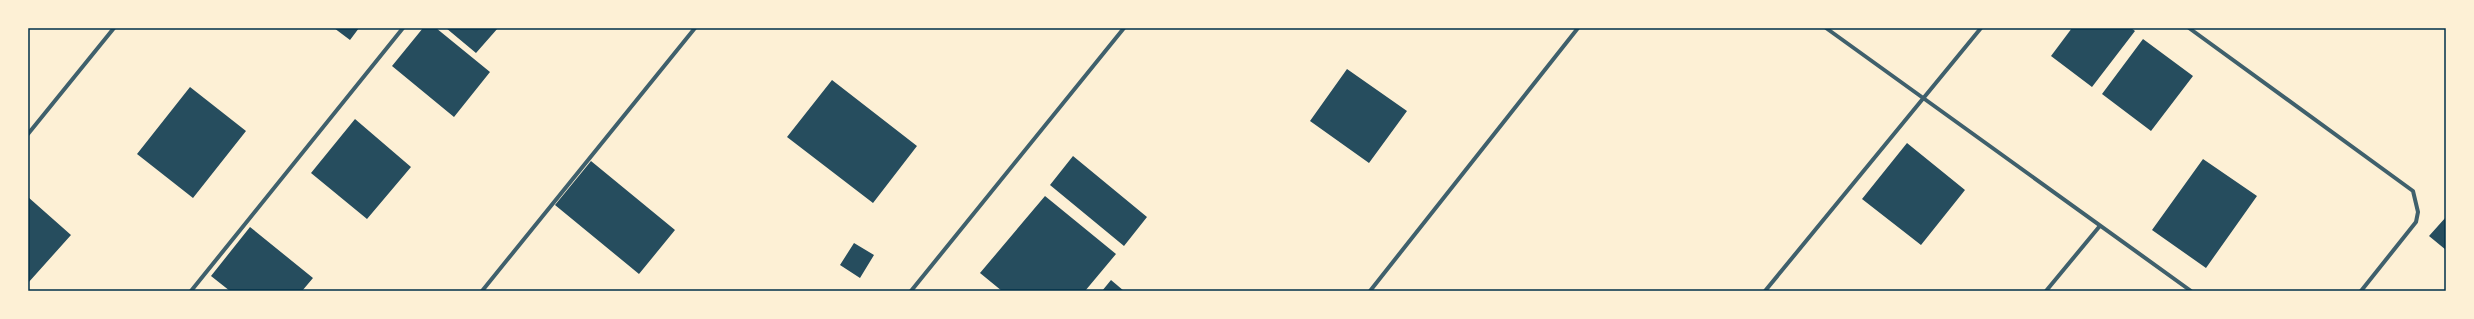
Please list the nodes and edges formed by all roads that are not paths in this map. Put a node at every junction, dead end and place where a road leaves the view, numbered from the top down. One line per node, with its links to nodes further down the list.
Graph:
1 (114, 28): 10 (street)
2 (404, 28): 12 (street)
3 (695, 28): 13 (street)
4 (1124, 28): 14 (street)
5 (1578, 28): 15 (street)
6 (1826, 28): 9 (street)
7 (1981, 28): 9 (street)
8 (2189, 28): 19 (street)
9 (1922, 99): 11 (street); 16 (street)
10 (28, 134)
11 (2099, 227): 17 (street); 18 (street)
12 (191, 291)
13 (482, 291)
14 (911, 291)
15 (1370, 291)
16 (1765, 291)
17 (2046, 291)
18 (2191, 291)
19 (2361, 291)

